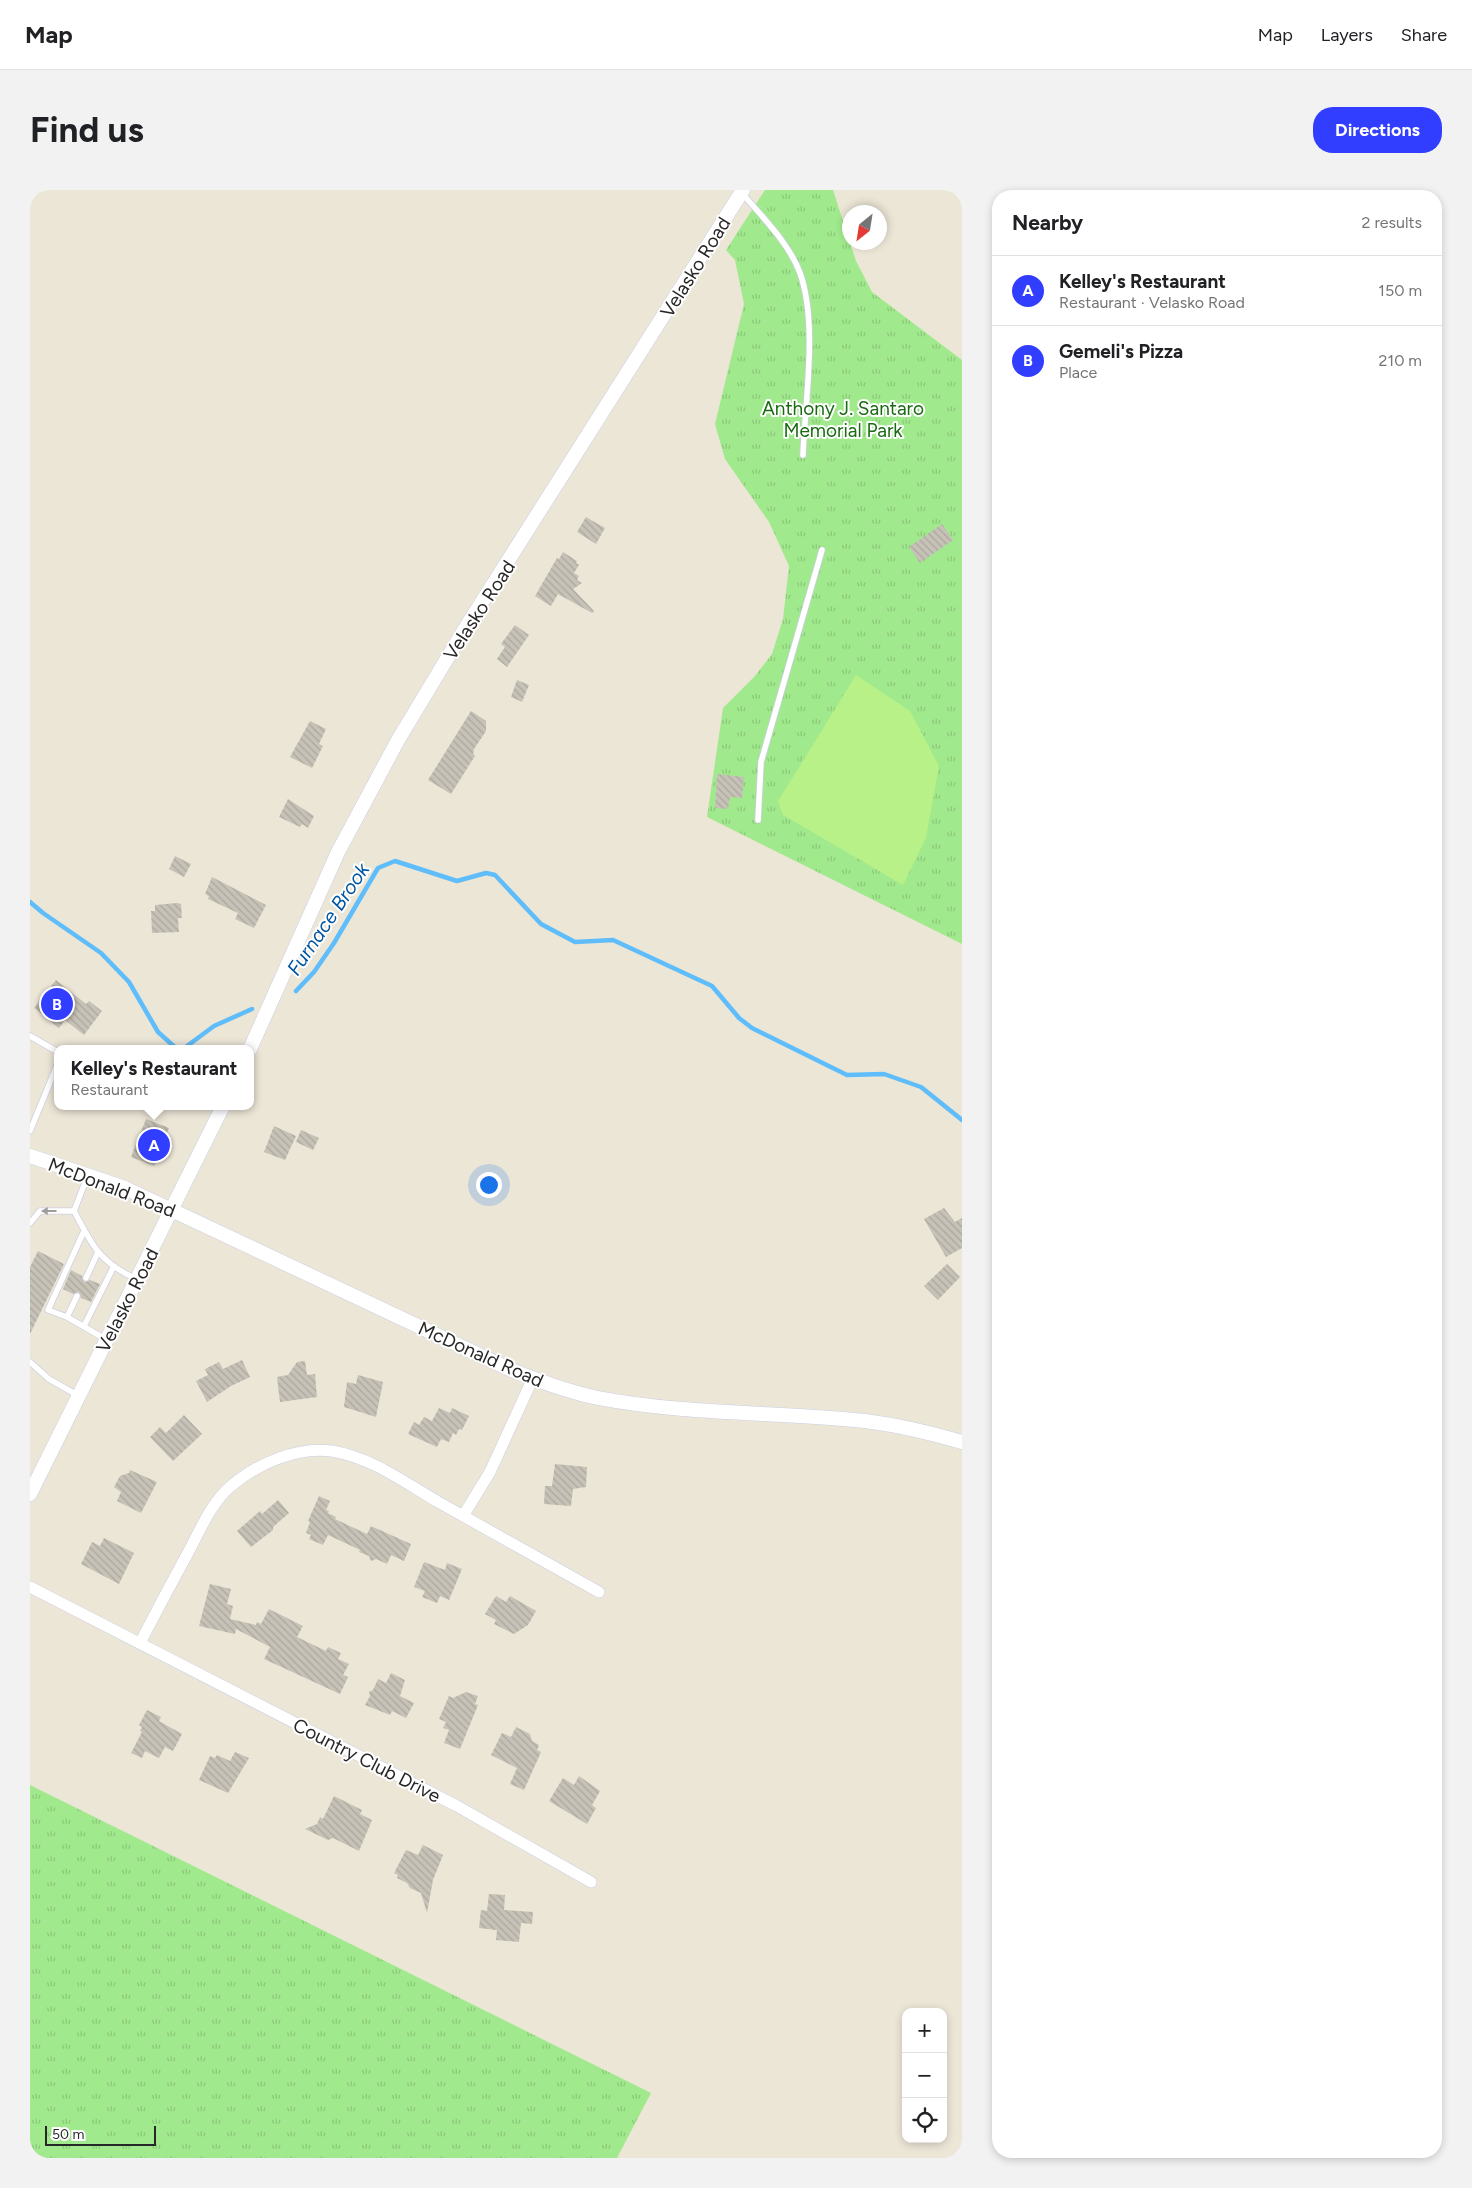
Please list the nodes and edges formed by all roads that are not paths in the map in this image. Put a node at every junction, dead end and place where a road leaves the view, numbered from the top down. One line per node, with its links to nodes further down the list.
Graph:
1 (742, 191): 2 (lane); 6 (street, Velasko Road)
2 (803, 455)
3 (822, 550): 4 (lane)
4 (758, 820)
5 (30, 1036): 7 (lane)
6 (252, 1045)
7 (54, 1050)
8 (54, 1073): 10 (lane)
9 (220, 1110): 13 (street, Velasko Road)
10 (30, 1131)
11 (30, 1156): 12 (street, McDonald Road)
12 (88, 1175): 13 (street, McDonald Road); 14 (lane)
13 (173, 1210): 20 (street, Velasko Road); 28 (street, McDonald Road)
14 (74, 1211): 15 (lane, one-way to 15); 16 (lane)
15 (30, 1223)
16 (84, 1231): 17 (lane); 22 (lane)
17 (98, 1252): 18 (lane); 19 (lane)
18 (113, 1268): 20 (lane); 25 (lane)
19 (86, 1278)
20 (138, 1280): 26 (street, Velasko Road)
21 (77, 1296): 24 (lane)
22 (48, 1310): 23 (lane); 24 (lane)
23 (41, 1313)
24 (67, 1317): 25 (lane)
25 (84, 1326): 26 (lane)
26 (107, 1340): 29 (street, Velasko Road)
27 (30, 1362): 29 (lane)
28 (532, 1378): 30 (street, McDonald Road); 32 (street)
29 (79, 1396): 31 (street, Velasko Road)
30 (962, 1442)
31 (30, 1494)
32 (464, 1516): 34 (street); 35 (street)
33 (30, 1587): 35 (street, Country Club Drive)
34 (599, 1592)
35 (140, 1643): 36 (street, Country Club Drive)
36 (592, 1882)

